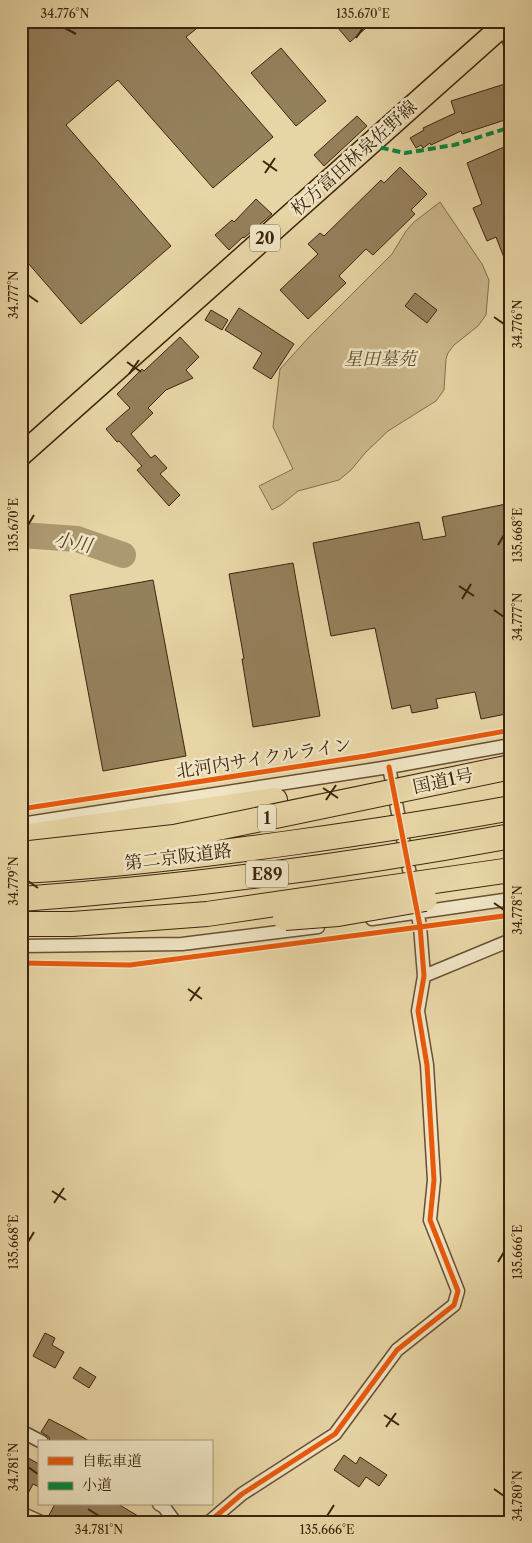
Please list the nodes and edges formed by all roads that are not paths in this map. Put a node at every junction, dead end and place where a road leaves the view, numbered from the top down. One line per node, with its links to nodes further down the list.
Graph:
1 (505, 24): 2 (lane); 3 (main road, 枚方富田林泉佐野線 / 20)
2 (511, 57)
3 (21, 455)
4 (511, 745): 5 (street)
5 (389, 767): 9 (street); 18 (street)
6 (511, 767): 12 (highway, 国道1号 / 1, bridge)
7 (511, 784): 11 (highway, bridge)
8 (511, 808): 14 (highway, 第二京阪道路 / E89, bridge)
9 (21, 824)
10 (511, 836): 16 (highway, 第二京阪道路 / E89, bridge)
11 (21, 837)
12 (21, 854)
13 (511, 870): 20 (highway, bridge)
14 (21, 871)
15 (511, 884): 20 (highway, bridge)
16 (21, 899)
17 (511, 899): 18 (street)
18 (417, 914): 22 (street); 23 (street)
19 (21, 924): 20 (highway)
20 (72, 924)
21 (511, 940): 23 (street)
22 (21, 946)
23 (424, 976): 30 (street)
24 (21, 1431): 25 (street)
25 (38, 1440)
26 (162, 1506): 29 (street)
27 (21, 1513): 28 (street)
28 (42, 1522)
29 (175, 1522)
30 (209, 1522)

